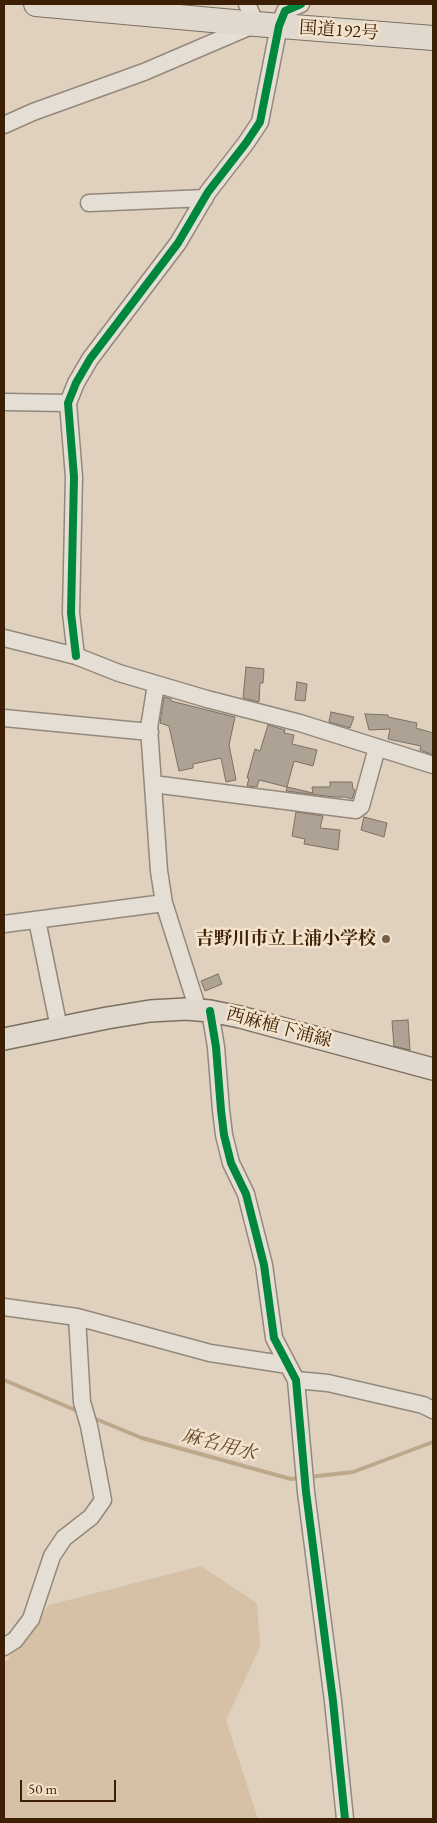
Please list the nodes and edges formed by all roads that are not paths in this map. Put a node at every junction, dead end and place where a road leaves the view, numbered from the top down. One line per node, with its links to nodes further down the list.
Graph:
1 (36, 4): 3 (highway, 国道192号)
2 (301, 4): 3 (street)
3 (260, 18): 4 (highway, 国道192号); 5 (street); 6 (street)
4 (433, 38)
5 (4, 125)
6 (205, 198): 7 (street); 9 (street)
7 (89, 203)
8 (4, 402): 9 (street)
9 (68, 403): 11 (street)
10 (4, 638): 11 (street)
11 (76, 656): 12 (street)
12 (156, 684): 14 (street); 15 (street)
13 (4, 718): 14 (street)
14 (150, 732): 17 (street)
15 (377, 748): 16 (street); 17 (street)
16 (433, 765)
17 (153, 784): 18 (street)
18 (164, 902): 19 (street); 21 (street)
19 (37, 920): 20 (street); 22 (street)
20 (4, 924)
21 (204, 1010): 22 (main road, 西麻植下浦線); 24 (main road, 西麻植下浦線); 27 (street)
22 (59, 1028): 23 (main road, 西麻植下浦線)
23 (4, 1039)
24 (433, 1069)
25 (4, 1307): 26 (street)
26 (77, 1317): 27 (street); 30 (street)
27 (288, 1365): 28 (street)
28 (296, 1380): 29 (street); 31 (street)
29 (433, 1410)
30 (4, 1647)
31 (345, 1819)

